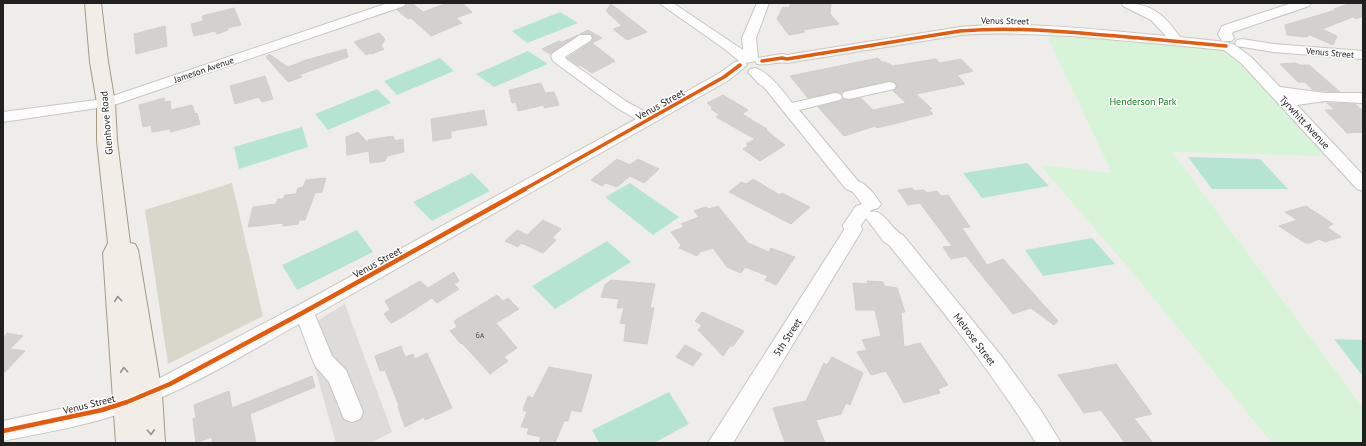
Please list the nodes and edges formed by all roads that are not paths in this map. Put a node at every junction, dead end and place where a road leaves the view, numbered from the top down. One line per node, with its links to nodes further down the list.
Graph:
1 (93, 3): 17 (main road, Glenhove Road)
2 (400, 3): 17 (street, Jameson Avenue)
3 (665, 3): 10 (street, Melrose Street)
4 (763, 3): 7 (street)
5 (1127, 3): 9 (street)
6 (1305, 3): 11 (street)
7 (750, 37): 10 (street); 13 (street)
8 (585, 38): 20 (street)
9 (1175, 40): 11 (street, Venus Street); 13 (street, Venus Street)
10 (721, 41): 13 (street, Melrose Street)
11 (1235, 44): 12 (street, Venus Street); 15 (street, Tyrwhitt Avenue)
12 (1363, 56)
13 (753, 66): 18 (street, Melrose Street); 20 (street, Venus Street)
14 (889, 86): 18 (street)
15 (1280, 97): 16 (street); 21 (street, Tyrwhitt Avenue)
16 (1363, 98)
17 (106, 103): 19 (street, Jameson Avenue); 24 (main road, Glenhove Road)
18 (789, 108): 22 (street, Melrose Street)
19 (3, 117)
20 (648, 120): 23 (street, Venus Street)
21 (1363, 185)
22 (870, 211): 29 (street, 5th Street); 30 (street, Melrose Street)
23 (304, 312): 24 (street, Venus Street); 25 (street)
24 (138, 398): 26 (street, Venus Street); 27 (main road, Glenhove Road); 28 (main road, Glenhove Road, one-way to 28)
25 (352, 412)
26 (3, 431)
27 (130, 443)
28 (151, 443)
29 (720, 443)
30 (1049, 443)

